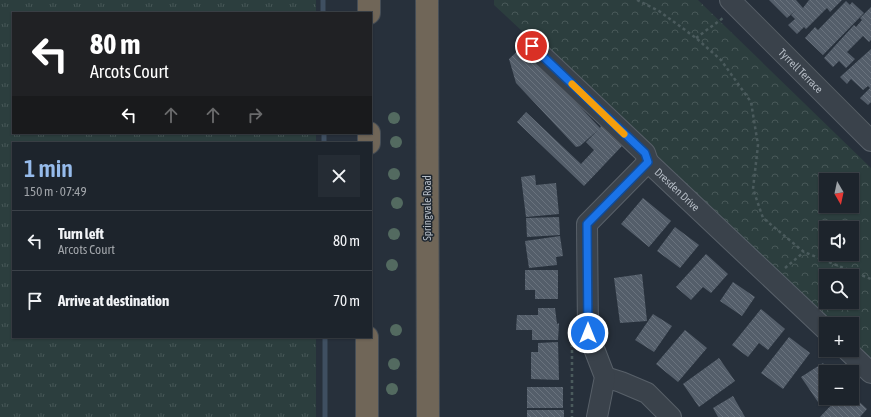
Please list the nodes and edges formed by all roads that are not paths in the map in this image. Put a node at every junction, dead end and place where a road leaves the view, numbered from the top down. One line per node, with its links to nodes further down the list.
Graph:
1 (369, 0): 4 (highway)
2 (427, 0): 14 (highway, Springvale Road)
3 (735, 2): 6 (street, Tyrrell Terrace)
4 (369, 12)
5 (532, 46): 7 (street)
6 (871, 141)
7 (648, 162): 8 (street, Dresden Drive); 12 (street, Dresden Drive)
8 (819, 323)
9 (367, 338): 13 (highway)
10 (854, 357): 11 (street)
11 (871, 373)
12 (605, 377): 15 (street); 16 (street)
13 (367, 417)
14 (428, 417)
15 (597, 417)
16 (671, 417)

